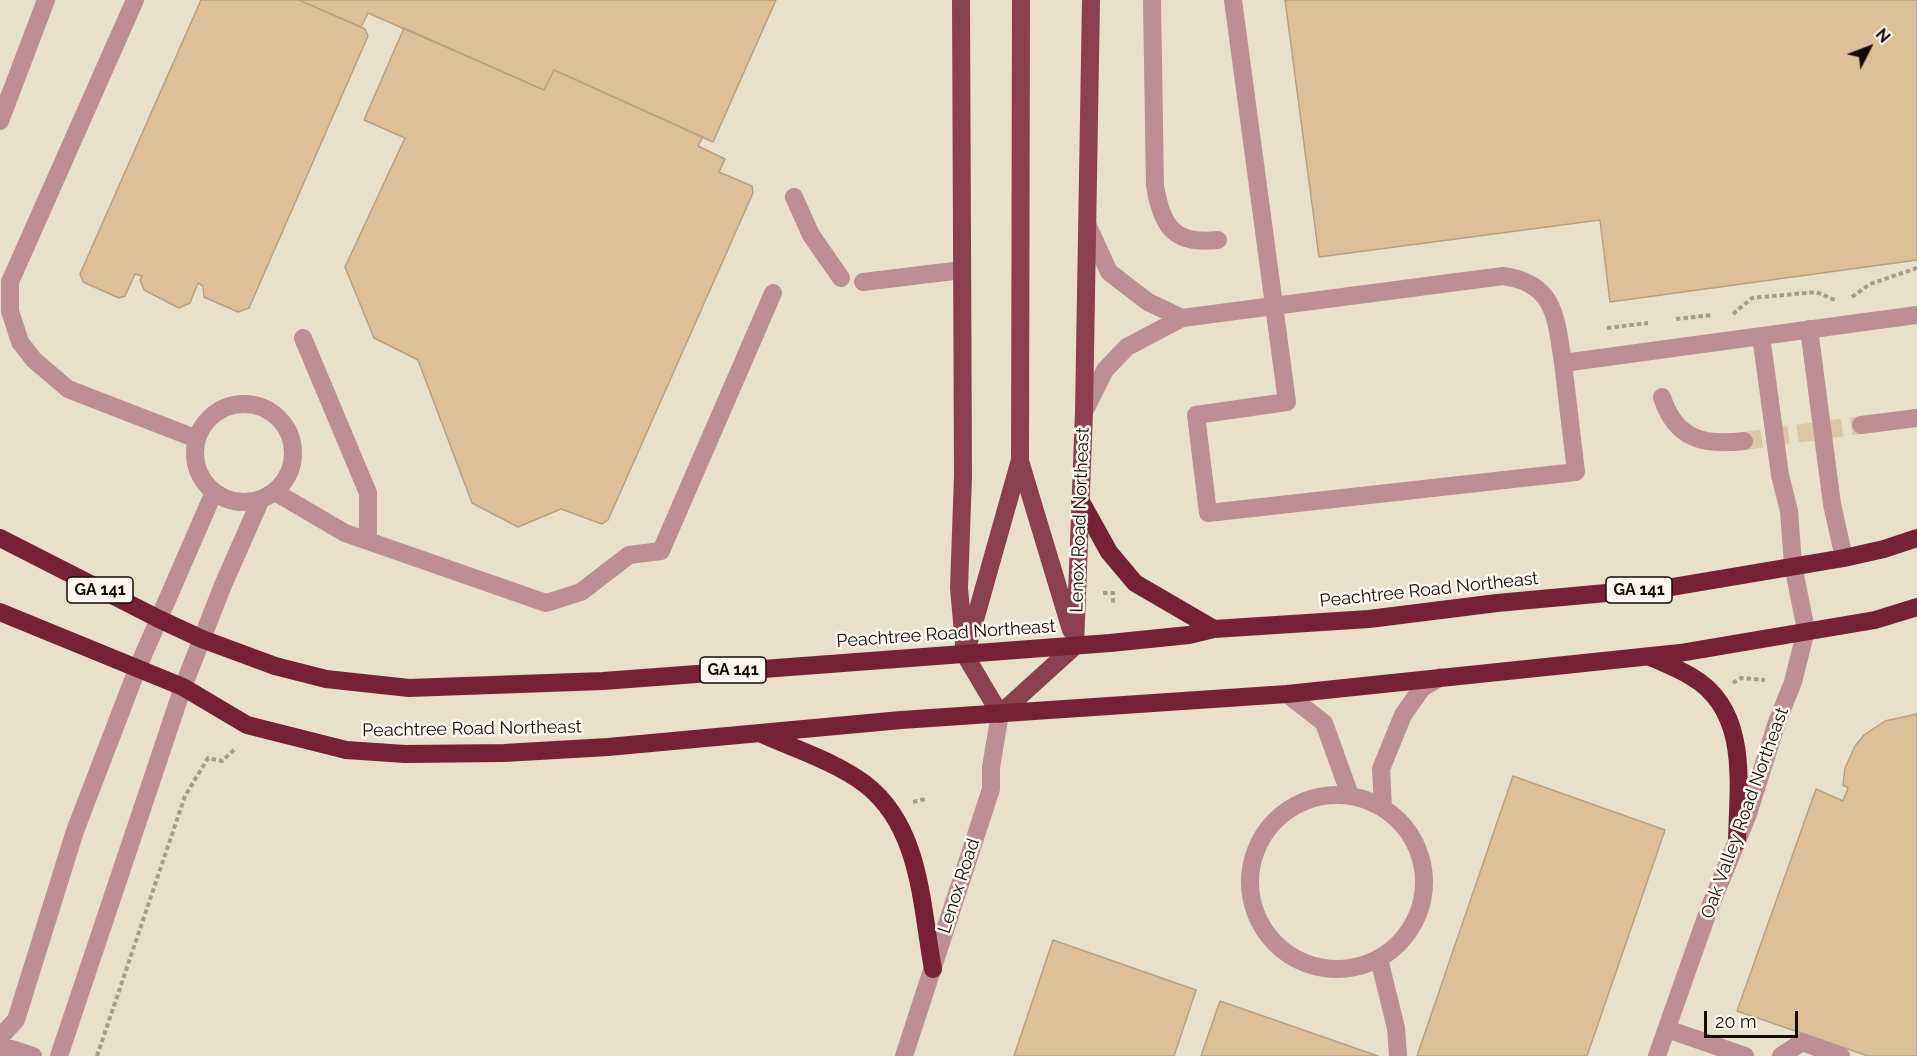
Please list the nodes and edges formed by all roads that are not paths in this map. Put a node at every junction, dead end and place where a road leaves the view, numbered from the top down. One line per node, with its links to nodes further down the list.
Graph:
1 (46, 0): 8 (street)
2 (135, 0): 27 (street)
3 (961, 0): 12 (main road)
4 (1021, 0): 29 (main road)
5 (1091, 0): 10 (main road, Lenox Road Northeast)
6 (1152, 0): 11 (street)
7 (1233, 0): 16 (street)
8 (0, 121)
9 (794, 197): 13 (street)
10 (1088, 225): 18 (street); 24 (main road, Lenox Road Northeast)
11 (1218, 240)
12 (962, 270): 14 (street); 45 (main road)
13 (841, 278)
14 (863, 282)
15 (773, 293): 35 (street)
16 (1275, 306): 18 (street); 22 (street); 22 (street)
17 (1917, 315): 19 (street)
18 (1182, 318): 24 (street)
19 (1809, 329): 20 (street); 36 (street)
20 (1761, 336): 22 (street); 37 (street, Oak Valley Road Northeast)
21 (303, 338): 35 (street)
22 (1563, 363)
23 (1662, 397): 28 (street)
24 (1084, 412): 32 (main road, Lenox Road Northeast)
25 (1917, 418): 26 (street)
26 (1861, 425)
27 (197, 439): 30 (street); 31 (street)
28 (1744, 441)
29 (1020, 460): 44 (main road); 45 (main road)
30 (214, 492): 31 (street); 40 (street)
31 (268, 496): 35 (street); 43 (street)
32 (1080, 500): 41 (highway); 44 (main road, Lenox Road Northeast)
33 (0, 538): 40 (highway, Peachtree Road Northeast / GA 141)
34 (1917, 538): 36 (highway, Peachtree Road Northeast / GA 141)
35 (368, 541)
36 (1844, 558): 37 (highway, Peachtree Road Northeast / GA 141)
37 (1793, 565): 41 (highway, Peachtree Road Northeast / GA 141); 42 (street, Oak Valley Road Northeast)
38 (1917, 607): 42 (highway, Peachtree Road Northeast)
39 (0, 612): 47 (highway)
40 (159, 619): 43 (highway, Peachtree Road Northeast / GA 141); 47 (street)
41 (1214, 629): 44 (highway, Peachtree Road Northeast / GA 141)
42 (1806, 630): 46 (highway, Peachtree Road Northeast); 55 (street, Oak Valley Road Northeast)
43 (202, 639): 45 (highway, Peachtree Road Northeast / GA 141); 49 (street)
44 (1075, 646): 45 (highway, Peachtree Road Northeast / GA 141); 51 (main road)
45 (965, 655): 51 (main road)
46 (1648, 656): 48 (highway, Peachtree Road Northeast); 55 (highway)
47 (138, 667): 49 (highway, Peachtree Road Northeast); 59 (street)
48 (1441, 677): 50 (highway, Peachtree Road Northeast); 54 (street)
49 (183, 687): 52 (highway, Peachtree Road Northeast); 62 (street)
50 (1287, 694): 51 (highway, Peachtree Road Northeast); 53 (street)
51 (1000, 714): 52 (highway, Peachtree Road Northeast); 57 (street, Lenox Road)
52 (760, 733): 57 (highway)
53 (1350, 795): 54 (street); 56 (street)
54 (1383, 807): 56 (street)
55 (1737, 842): 58 (street, Oak Valley Road Northeast)
56 (1379, 959): 64 (street)
57 (933, 969): 63 (street, Lenox Road)
58 (1667, 1029): 65 (street, Oak Valley Road Northeast); 66 (street)
59 (0, 1037)
60 (0, 1048): 61 (street)
61 (33, 1056)
62 (59, 1056)
63 (904, 1056)
64 (1398, 1056)
65 (1657, 1056)
66 (1745, 1056)
67 (1781, 1056): 68 (street)
68 (1840, 1056)

